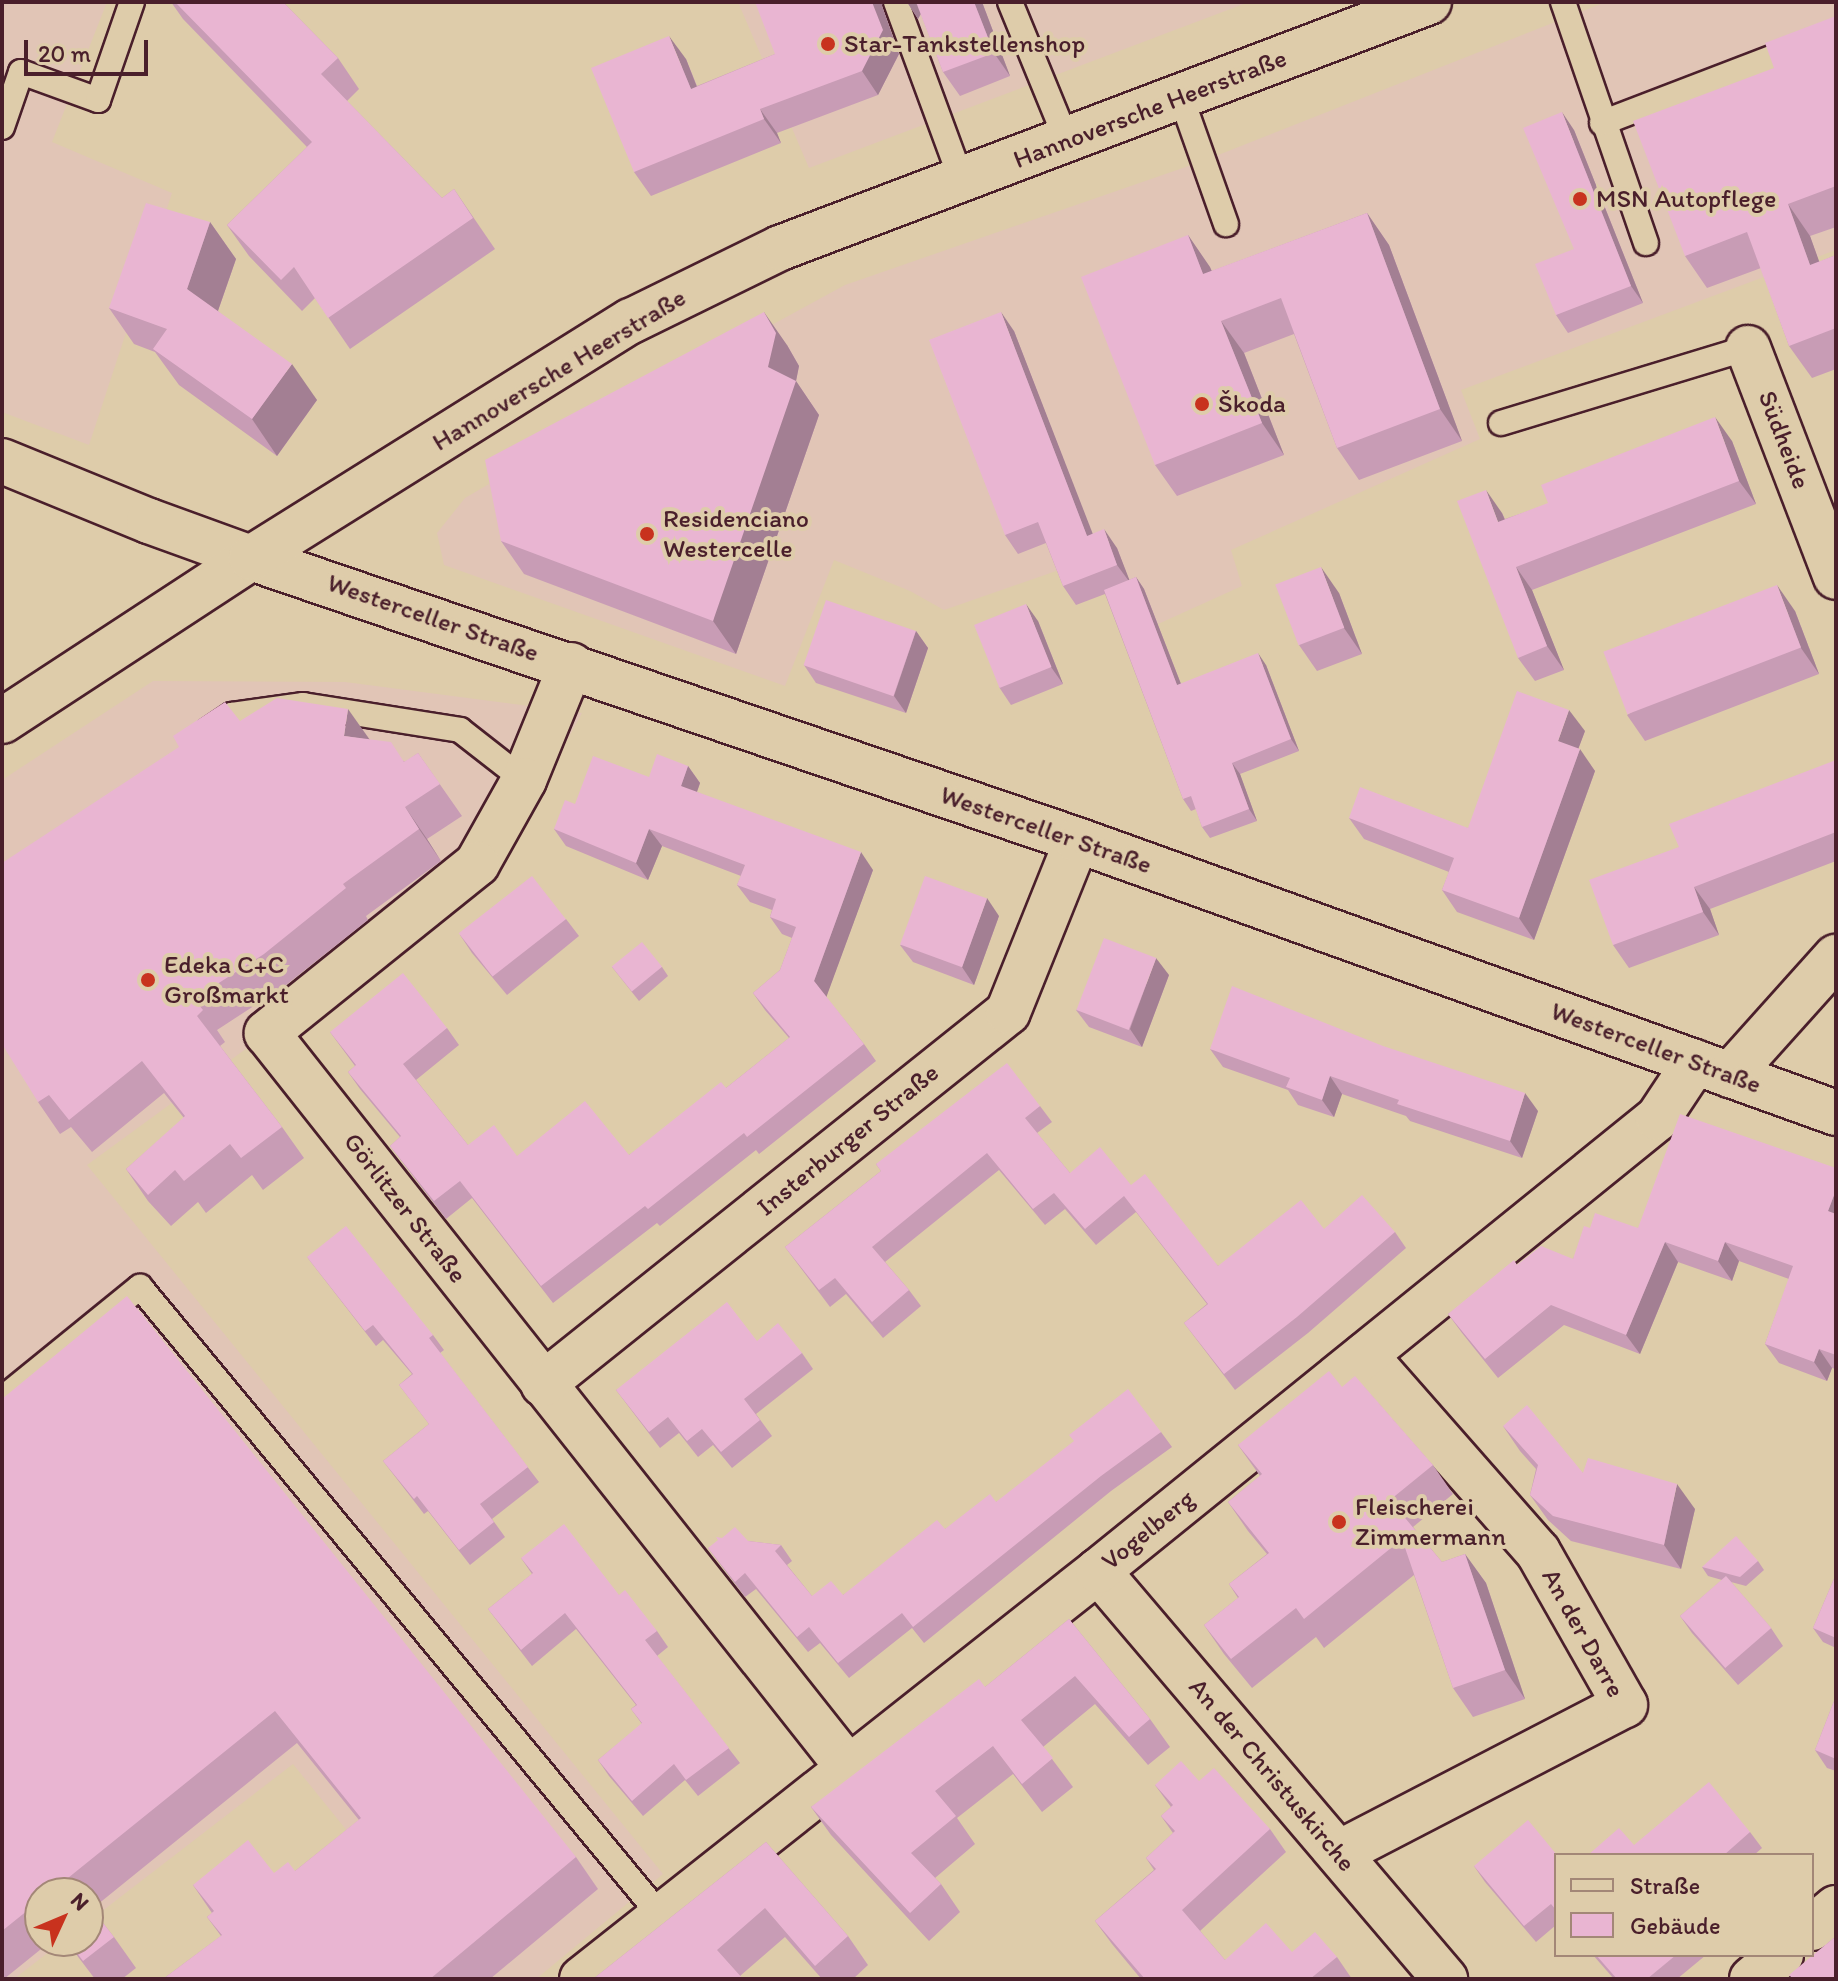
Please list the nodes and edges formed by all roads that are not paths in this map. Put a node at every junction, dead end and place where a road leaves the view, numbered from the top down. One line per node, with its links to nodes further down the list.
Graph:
1 (132, 2): 9 (lane)
2 (896, 2): 11 (lane)
3 (1010, 2): 10 (lane)
4 (1429, 2): 7 (street, Hannoversche Heerstraße)
5 (1563, 2): 8 (lane)
6 (1836, 33): 8 (lane)
7 (1181, 97): 10 (street, Hannoversche Heerstraße); 12 (lane)
8 (1602, 123): 13 (lane)
9 (2, 127)
10 (1067, 141): 11 (street, Hannoversche Heerstraße)
11 (962, 181): 17 (street, Hannoversche Heerstraße)
12 (1226, 224)
13 (1646, 243)
14 (1748, 348): 15 (lane); 18 (street, Südheide)
15 (1501, 423)
16 (2, 461): 17 (street, Westerceller Straße)
17 (251, 558): 19 (street, Westerceller Straße); 20 (street, Hannoversche Heerstraße)
18 (1836, 577)
19 (571, 665): 22 (street, Görlitzer Straße); 23 (street, Westerceller Straße)
20 (2, 721)
21 (194, 740): 22 (lane)
22 (524, 780): 28 (street, Görlitzer Straße)
23 (1077, 840): 25 (street, Westerceller Straße); 28 (street, Insterburger Straße)
24 (1836, 957): 25 (street)
25 (1713, 1068): 26 (street, Westerceller Straße); 27 (street, Vogelberg)
26 (1836, 1113)
27 (1365, 1355): 30 (street, Vogelberg); 32 (street, An der Darre)
28 (543, 1384): 31 (street, Görlitzer Straße)
29 (2, 1399): 34 (lane)
30 (1098, 1571): 31 (street, Vogelberg); 32 (street, An der Christuskirche)
31 (847, 1766): 34 (street, Vogelberg)
32 (1339, 1853): 38 (street, An der Christuskirche)
33 (1836, 1908): 35 (street)
34 (661, 1916): 37 (street, Vogelberg)
35 (1814, 1926)
36 (1779, 1957): 39 (street)
37 (582, 1979)
38 (1445, 1979)
39 (1752, 1979)

